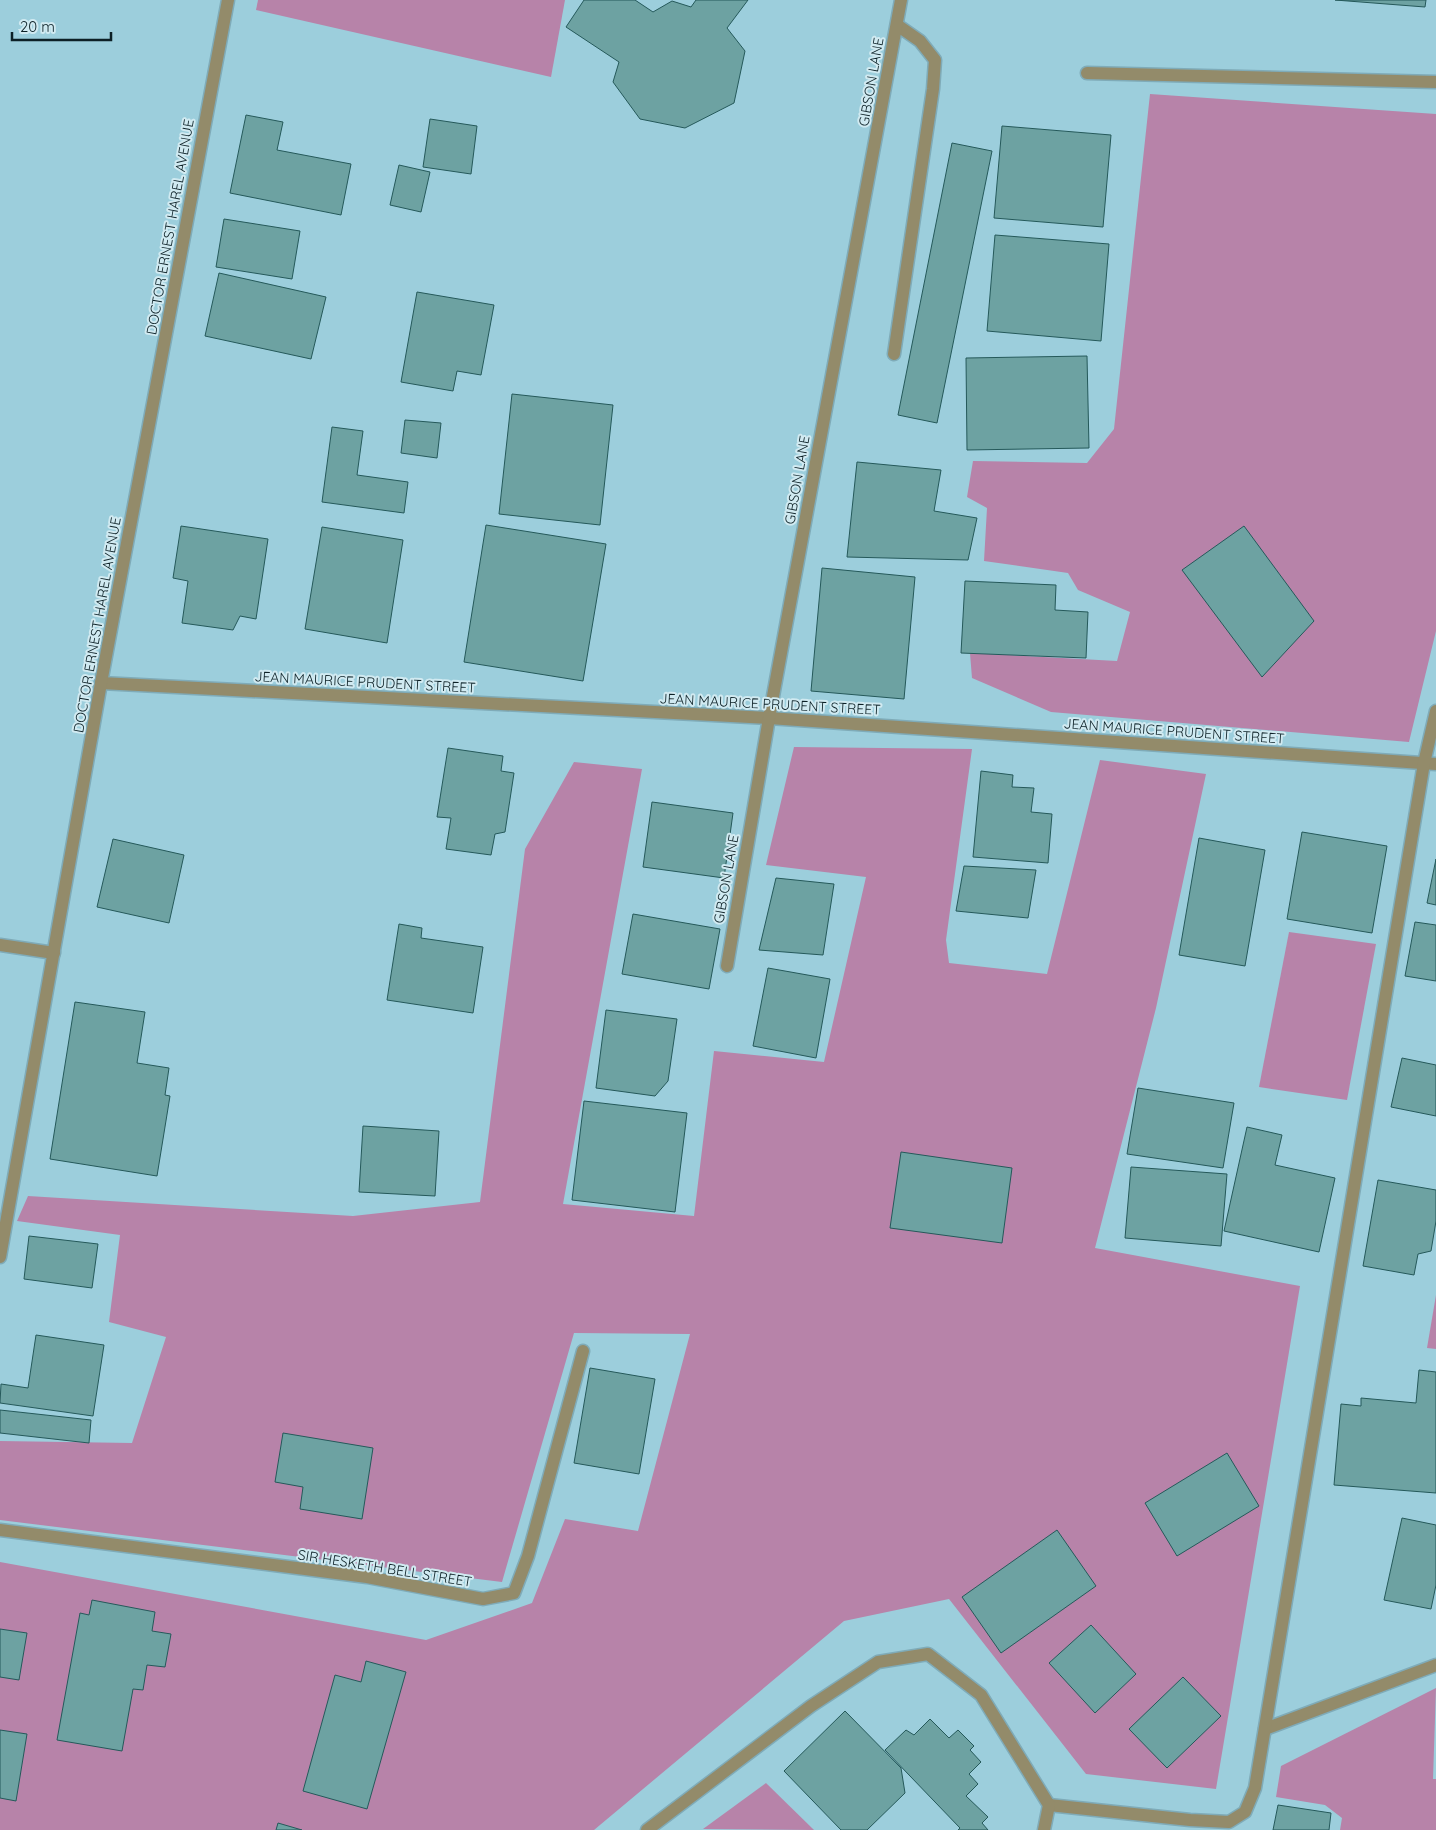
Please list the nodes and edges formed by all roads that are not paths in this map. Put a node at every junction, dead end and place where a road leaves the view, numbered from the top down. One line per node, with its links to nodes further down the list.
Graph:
1 (228, 0): 7 (street, DOCTOR ERNEST HAREL AVENUE)
2 (901, 0): 3 (street, GIBSON LANE)
3 (896, 25): 6 (street); 9 (street, GIBSON LANE)
4 (1087, 73): 5 (street)
5 (1436, 82)
6 (894, 354)
7 (101, 683): 9 (street, JEAN MAURICE PRUDENT STREET); 12 (street, DOCTOR ERNEST HAREL AVENUE)
8 (1436, 711): 10 (street)
9 (769, 718): 10 (street, JEAN MAURICE PRUDENT STREET); 13 (street, GIBSON LANE)
10 (1430, 764): 18 (street)
11 (0, 945): 12 (street)
12 (54, 953): 14 (street, DOCTOR ERNEST HAREL AVENUE)
13 (726, 966)
14 (0, 1257)
15 (583, 1351): 16 (street, SIR HESKETH BELL STREET)
16 (0, 1530)
17 (1436, 1665): 18 (street)
18 (1265, 1729): 19 (street)
19 (1049, 1805): 20 (street); 21 (street)
20 (647, 1830)
21 (1044, 1830)

